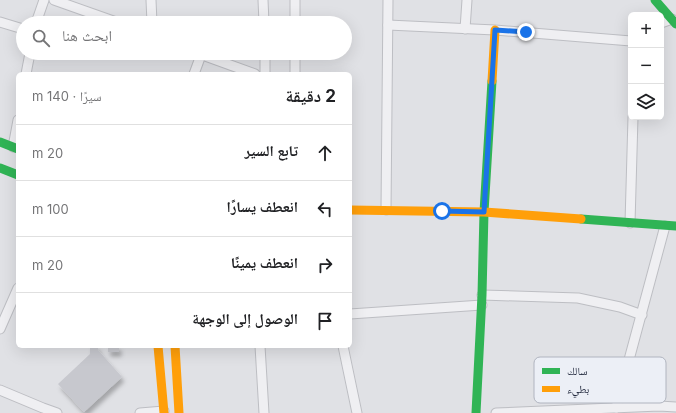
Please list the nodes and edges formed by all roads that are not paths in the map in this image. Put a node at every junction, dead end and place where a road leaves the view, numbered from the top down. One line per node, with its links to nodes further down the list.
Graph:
1 (44, 0): 9 (street)
2 (54, 0): 10 (street)
3 (152, 0): 11 (street)
4 (263, 0): 12 (street)
5 (295, 0): 13 (street)
6 (388, 0): 17 (street)
7 (467, 0): 19 (street)
8 (655, 0): 15 (street)
9 (38, 16)
10 (99, 16)
11 (152, 16)
12 (264, 16)
13 (295, 16)
14 (0, 22): 18 (street)
15 (674, 22): 16 (street)
16 (664, 23)
17 (388, 25): 19 (street); 38 (street)
18 (16, 27)
19 (465, 29): 20 (street)
20 (495, 30): 21 (street); 39 (street)
21 (628, 41)
22 (29, 60): 27 (street)
23 (198, 60): 28 (street)
24 (216, 60): 29 (street)
25 (265, 60): 30 (street)
26 (295, 60): 31 (street)
27 (26, 72)
28 (194, 72)
29 (249, 72)
30 (265, 72)
31 (295, 72)
32 (633, 120): 40 (street)
33 (0, 142): 34 (street)
34 (16, 148)
35 (0, 168): 36 (street)
36 (16, 174)
37 (352, 210): 38 (street)
38 (386, 210): 39 (street)
39 (484, 212): 40 (street); 44 (street)
40 (630, 223): 41 (street)
41 (665, 226): 42 (street); 47 (street)
42 (676, 226)
43 (16, 292): 48 (street)
44 (482, 295): 45 (street); 47 (street)
45 (482, 305): 46 (street); 64 (street)
46 (352, 314)
47 (642, 315): 53 (street)
48 (1, 324)
49 (158, 348): 58 (street)
50 (175, 348): 61 (street)
51 (260, 348): 62 (street)
52 (343, 348): 63 (street)
53 (630, 357)
54 (0, 390): 59 (street)
55 (617, 403): 57 (street)
56 (676, 407): 57 (street)
57 (616, 408): 65 (street)
58 (164, 412): 60 (street)
59 (57, 413)
60 (140, 413)
61 (179, 413)
62 (264, 413)
63 (357, 413)
64 (476, 413)
65 (496, 413)

